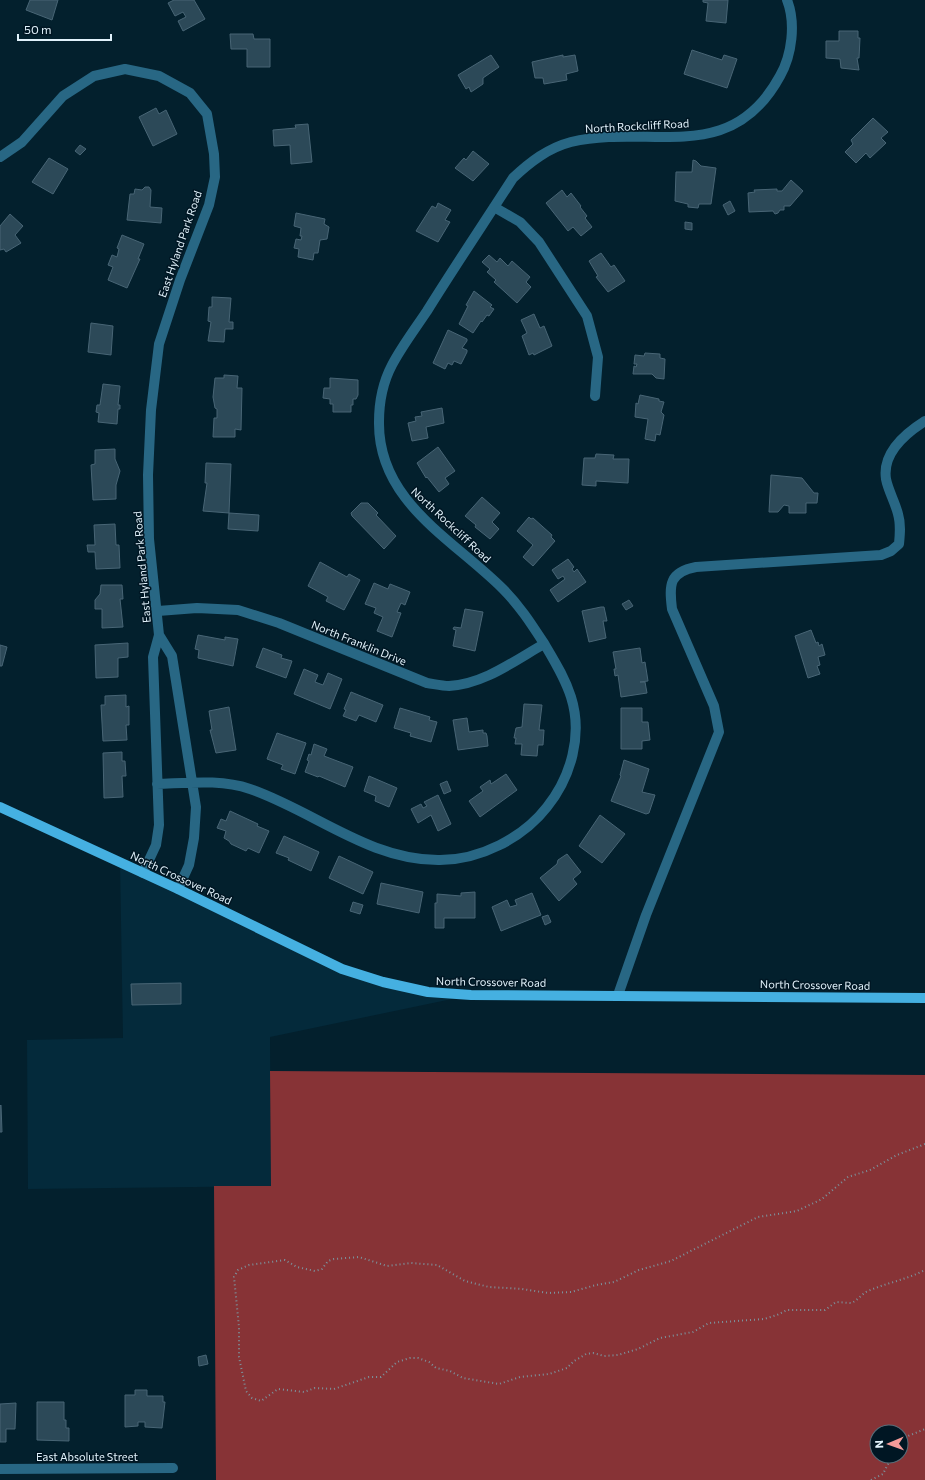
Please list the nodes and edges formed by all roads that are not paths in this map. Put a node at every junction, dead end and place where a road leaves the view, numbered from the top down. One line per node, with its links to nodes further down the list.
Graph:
1 (787, 0): 3 (street, North Rockcliff Road)
2 (0, 157): 6 (street, East Hyland Park Road)
3 (494, 207): 4 (street); 8 (street, North Rockcliff Road)
4 (595, 396)
5 (925, 421): 14 (street)
6 (158, 611): 7 (street, East Hyland Park Road); 8 (street, North Franklin Drive)
7 (159, 635): 9 (street, East Hyland Park Road); 10 (street, East Hyland Park Road)
8 (544, 644): 9 (street, North Rockcliff Road)
9 (193, 783): 10 (street, North Rockcliff Road); 13 (street, East Hyland Park Road)
10 (157, 784): 12 (street, East Hyland Park Road)
11 (0, 807): 12 (main road, North Crossover Road)
12 (143, 873): 13 (main road, North Crossover Road)
13 (178, 889): 14 (main road, North Crossover Road)
14 (618, 995): 15 (main road, North Crossover Road)
15 (925, 998)
16 (173, 1468): 17 (street, East Absolute Street)
17 (0, 1469)

